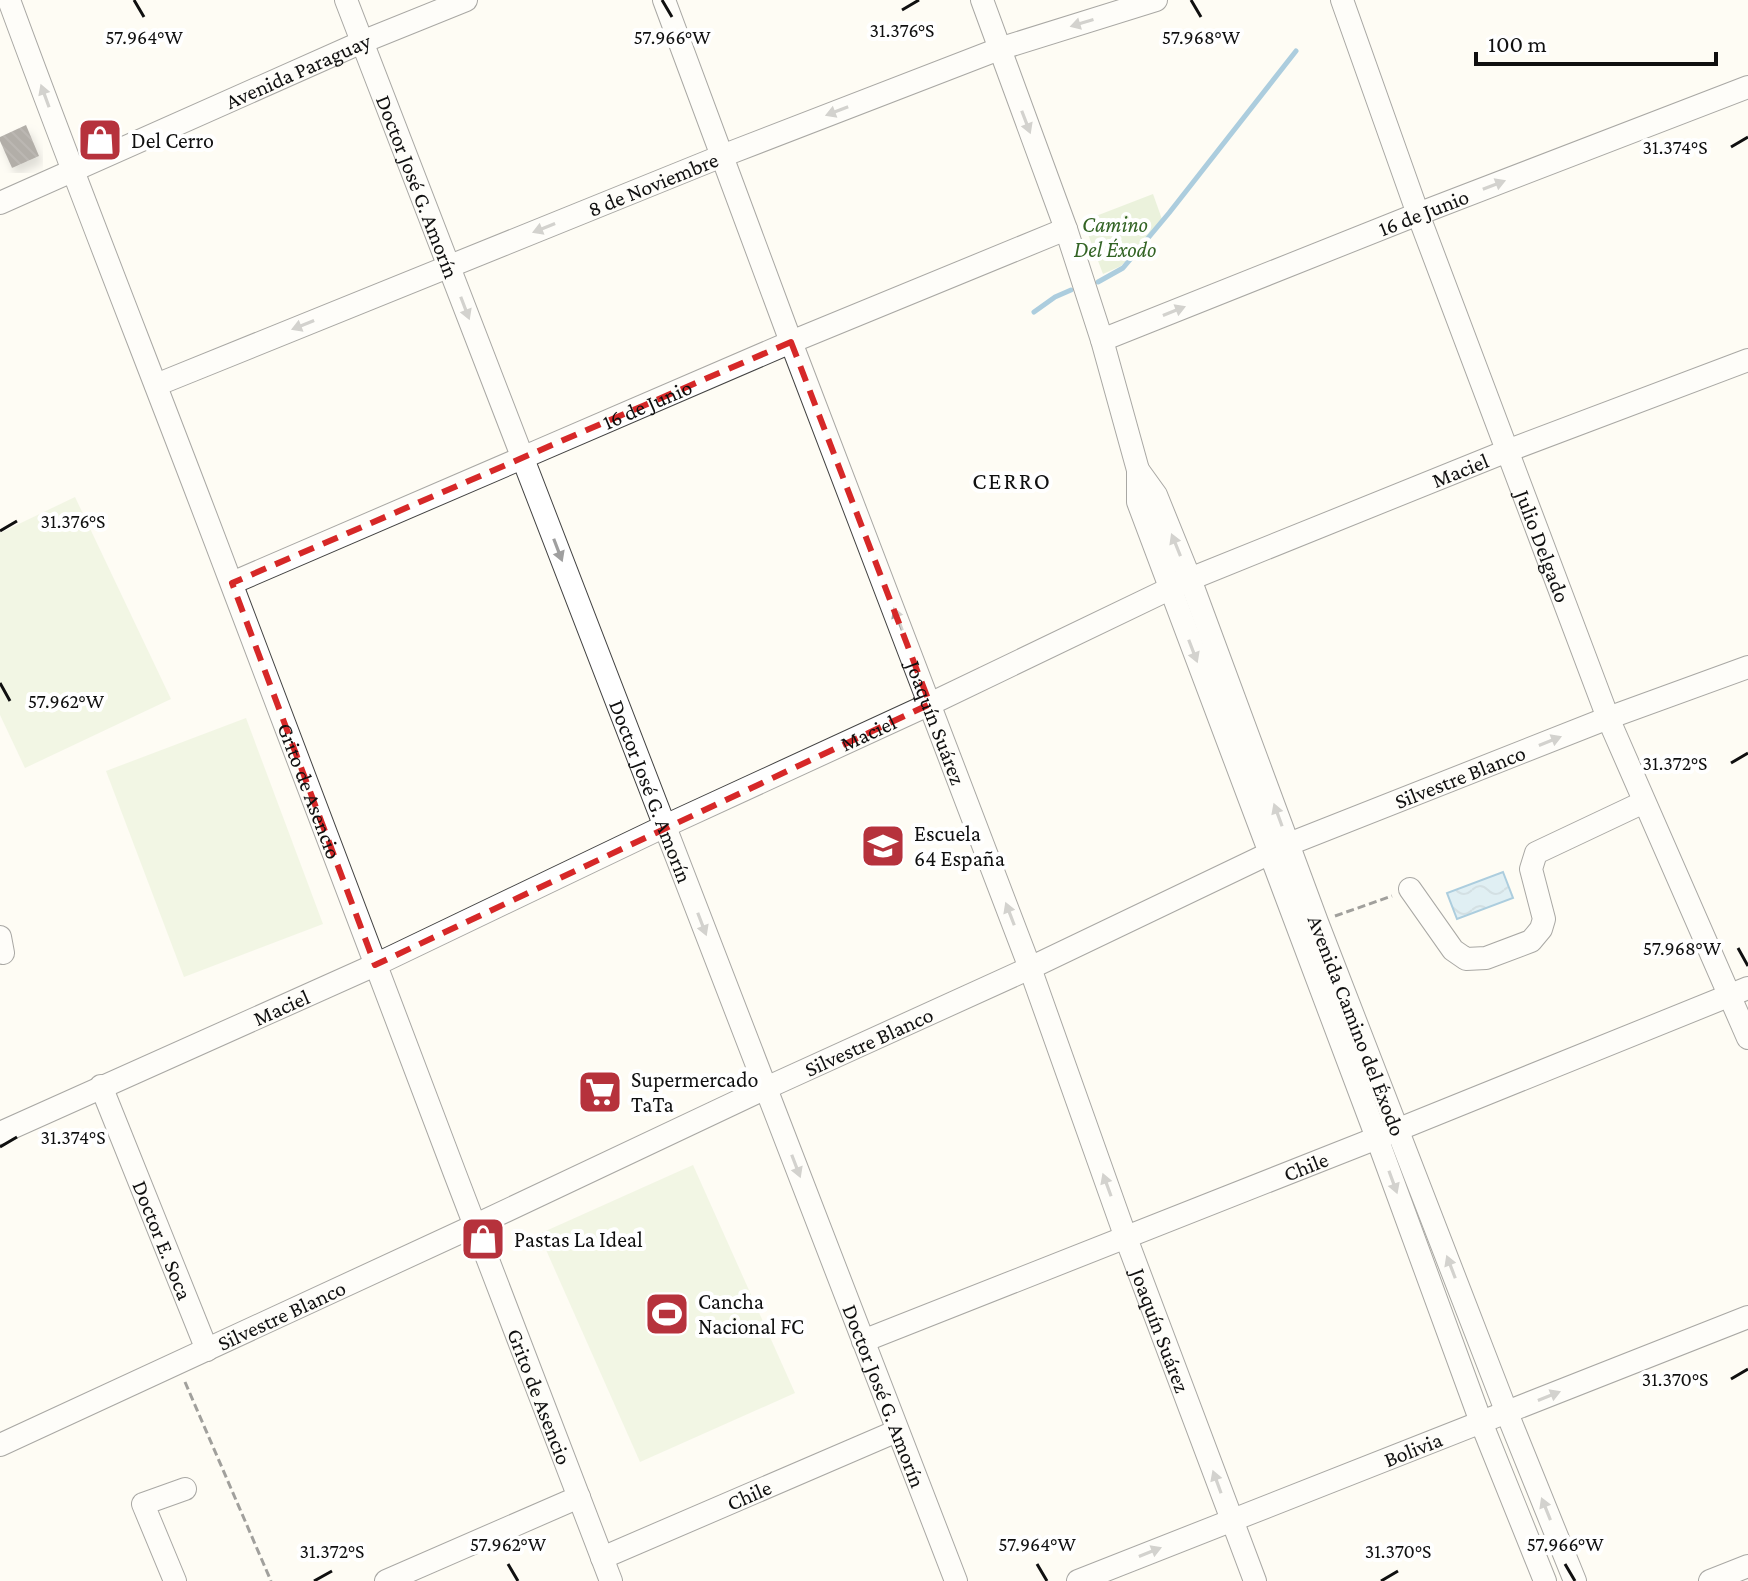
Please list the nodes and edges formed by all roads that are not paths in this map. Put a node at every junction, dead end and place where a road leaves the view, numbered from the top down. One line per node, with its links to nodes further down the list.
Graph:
1 (9, 0): 12 (street, Grito de Asencio, one-way to 1)
2 (346, 0): 8 (street, Doctor José G. Amorín)
3 (466, 0): 8 (street, Avenida Paraguay)
4 (664, 0): 11 (street, Joaquín Suárez)
5 (982, 0): 9 (street, Avenida Camino del Éxodo)
6 (1156, 0): 9 (street, 8 de Noviembre, one-way to 9)
7 (1342, 0): 14 (street, Julio Delgado)
8 (362, 42): 12 (street, Avenida Paraguay); 16 (street, Doctor José G. Amorín)
9 (999, 49): 11 (street, 8 de Noviembre, one-way to 11); 15 (street, Avenida Camino del Éxodo, one-way to 15)
10 (1748, 87): 14 (street, 16 de Junio, one-way to 10)
11 (722, 156): 16 (street, 8 de Noviembre, one-way to 16); 18 (street, Joaquín Suárez)
12 (71, 170): 13 (street, Avenida Paraguay); 20 (street, Grito de Asencio)
13 (0, 203)
14 (1418, 214): 17 (street, 16 de Junio, one-way to 14); 21 (street, Julio Delgado)
15 (1066, 229): 17 (street, Avenida Camino del Éxodo); 18 (street, 16 de Junio)
16 (449, 266): 20 (street, 8 de Noviembre, one-way to 20); 22 (street, Doctor José G. Amorín, one-way to 22)
17 (1102, 340): 24 (street, Avenida Camino del Éxodo)
18 (791, 342): 22 (street, 16 de Junio); 26 (street, Joaquín Suárez, one-way to 18)
19 (1748, 360): 21 (street, Maciel)
20 (156, 385): 23 (street, Grito de Asencio)
21 (1507, 451): 24 (street, Maciel); 27 (street, Julio Delgado)
22 (522, 457): 23 (street, 16 de Junio); 29 (street, Doctor José G. Amorín, one-way to 29)
23 (232, 583): 32 (street, Grito de Asencio)
24 (1180, 584): 26 (street, Maciel); 30 (street, Avenida Camino del Éxodo)
25 (1748, 667): 27 (street, Silvestre Blanco)
26 (930, 704): 29 (street, Maciel); 33 (street, Joaquín Suárez, one-way to 26)
27 (1608, 718): 28 (street, Julio Delgado); 30 (street, Silvestre Blanco, one-way to 27)
28 (1644, 802): 31 (street); 34 (street, Julio Delgado)
29 (665, 826): 32 (street, Maciel); 37 (street, Doctor José G. Amorín, one-way to 37)
30 (1279, 849): 33 (street, Silvestre Blanco); 39 (street, Avenida Camino del Éxodo); 39 (street, Avenida Camino del Éxodo)
31 (1410, 889)
32 (375, 965): 36 (street, Maciel); 40 (street, Grito de Asencio)
33 (1030, 968): 37 (street, Silvestre Blanco); 41 (street, Joaquín Suárez, one-way to 33)
34 (1739, 992): 35 (street, Julio Delgado); 39 (street, Chile)
35 (1748, 1038)
36 (101, 1086): 38 (street, Maciel); 44 (street, Doctor E. Soca)
37 (766, 1088): 40 (street, Silvestre Blanco); 43 (street, Doctor José G. Amorín, one-way to 43)
38 (0, 1133)
39 (1387, 1134): 41 (street, Chile); 45 (street, Avenida Camino del Éxodo, one-way to 39); 46 (street, Avenida Camino del Éxodo, one-way to 46)
40 (476, 1225): 44 (street, Silvestre Blanco); 50 (street, Grito de Asencio)
41 (1126, 1238): 43 (street, Chile); 51 (street, Joaquín Suárez, one-way to 41)
42 (1748, 1317): 45 (street, Bolivia, one-way to 42)
43 (863, 1341): 47 (street, Doctor José G. Amorín)
44 (207, 1350): 48 (street, Silvestre Blanco)
45 (1507, 1413): 46 (street, Bolivia); 61 (street, Avenida Camino del Éxodo, one-way to 45)
46 (1481, 1422): 51 (street, Bolivia); 60 (street, Avenida Camino del Éxodo)
47 (897, 1431): 52 (street, Chile); 57 (street, Doctor José G. Amorín)
48 (0, 1445)
49 (185, 1489): 54 (street)
50 (579, 1497): 52 (street, Grito de Asencio); 55 (street)
51 (1232, 1520): 58 (street, Bolivia, one-way to 51); 59 (street, Joaquín Suárez)
52 (602, 1558): 56 (street, Grito de Asencio)
53 (1748, 1566): 62 (street)
54 (175, 1581)
55 (386, 1581)
56 (611, 1581)
57 (956, 1581)
58 (1078, 1581)
59 (1255, 1581)
60 (1545, 1581)
61 (1575, 1581)
62 (1710, 1581)

